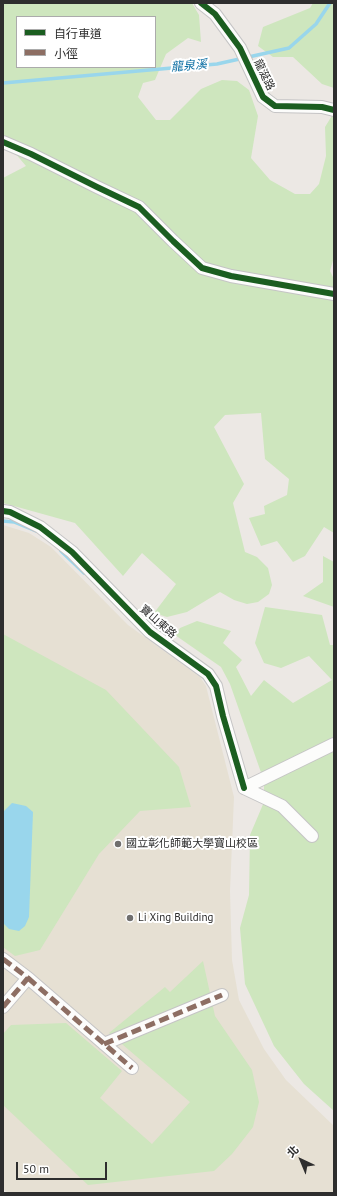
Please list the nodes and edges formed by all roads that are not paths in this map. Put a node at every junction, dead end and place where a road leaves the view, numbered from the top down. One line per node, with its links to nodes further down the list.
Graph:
1 (201, 3): 2 (street, 龍涎路)
2 (334, 110)
3 (3, 142): 4 (street)
4 (334, 294)
5 (3, 511): 7 (street, 寶山東路)
6 (334, 744): 7 (street)
7 (244, 788): 8 (street)
8 (312, 836)
9 (3, 959): 10 (street)
10 (28, 978): 12 (street); 13 (street)
11 (222, 995): 13 (street)
12 (3, 1007)
13 (104, 1044): 14 (street)
14 (132, 1068)

